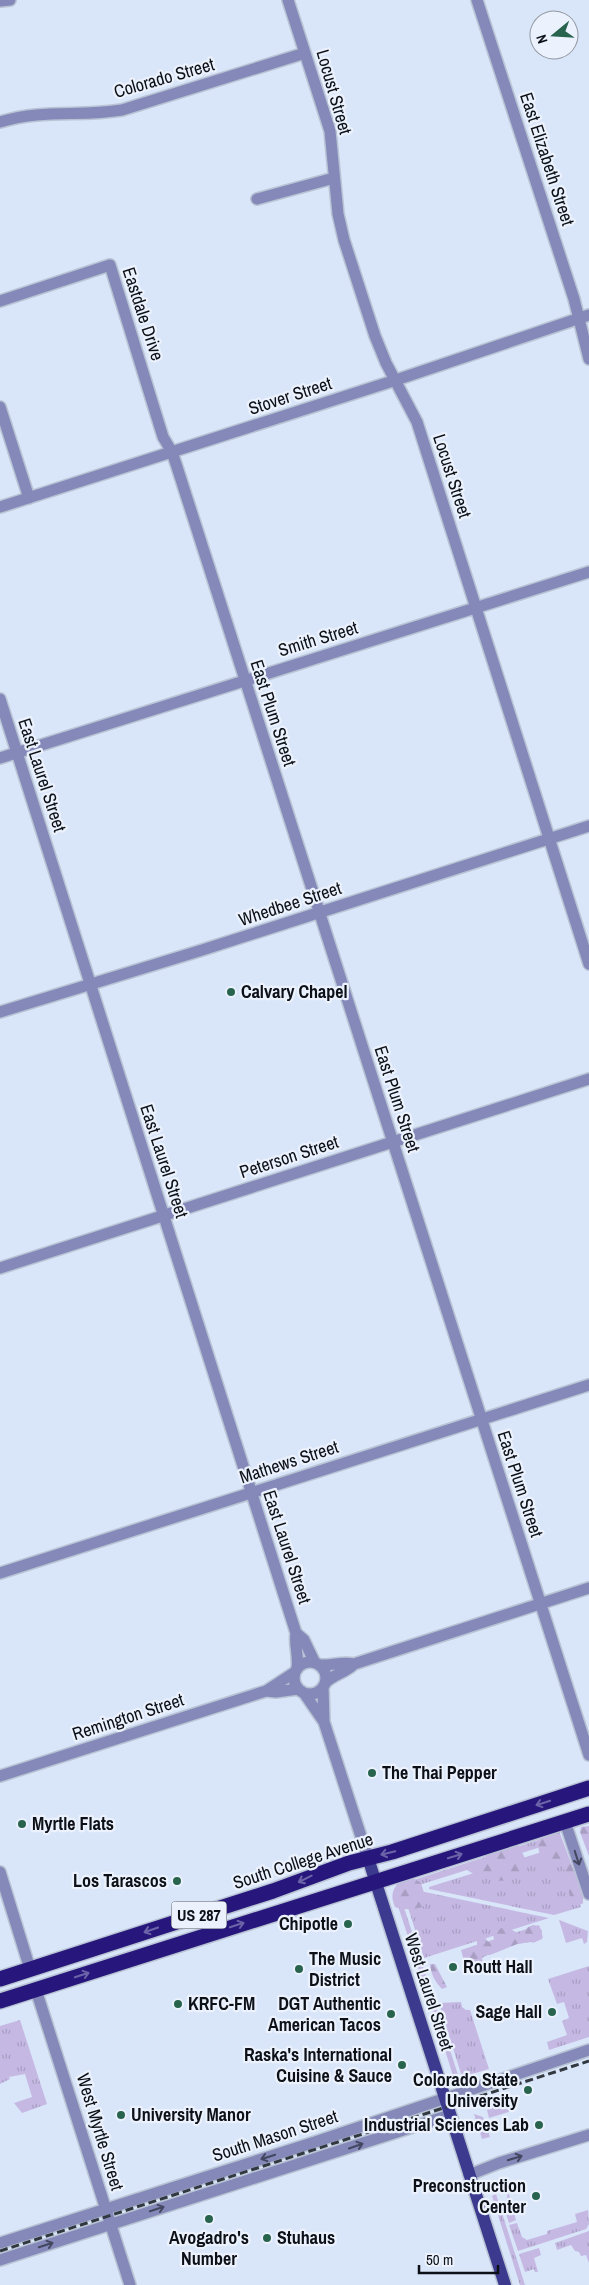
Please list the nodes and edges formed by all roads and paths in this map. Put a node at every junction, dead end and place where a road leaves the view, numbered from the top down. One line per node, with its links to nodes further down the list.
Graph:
1 (10, 0): 4 (street)
2 (288, 0): 5 (street, Locust Street)
3 (478, 0): 10 (street, East Elizabeth Street)
4 (0, 1)
5 (305, 53): 6 (street, Colorado Street); 7 (street, Locust Street)
6 (0, 122)
7 (334, 178): 8 (street); 12 (street, Locust Street)
8 (257, 199)
9 (0, 301): 14 (street, Eastdale Drive)
10 (584, 317): 11 (street, East Elizabeth Street); 12 (street, Stover Street)
11 (589, 359)
12 (396, 380): 14 (street, Stover Street); 18 (street, Locust Street)
13 (0, 407): 15 (street)
14 (172, 452): 15 (street, Stover Street); 19 (street, East Plum Street)
15 (29, 498): 16 (street, Stover Street)
16 (0, 507)
17 (589, 572): 18 (street, Smith Street)
18 (476, 608): 19 (street, Smith Street); 24 (street, Locust Street)
19 (245, 680): 21 (street, Smith Street); 25 (street, East Plum Street)
20 (0, 699): 21 (street, East Laurel Street)
21 (17, 752): 22 (street, Smith Street); 27 (street, East Laurel Street)
22 (0, 758)
23 (589, 826): 24 (street, Whedbee Street)
24 (550, 839): 25 (street, Whedbee Street); 26 (street, Locust Street)
25 (318, 913): 27 (street, Whedbee Street); 30 (street, East Plum Street)
26 (589, 964)
27 (90, 984): 28 (street, Whedbee Street); 31 (street, East Laurel Street)
28 (0, 1012)
29 (589, 1079): 30 (street, Peterson Street)
30 (392, 1142): 31 (street, Peterson Street); 34 (street, East Plum Street)
31 (163, 1216): 32 (street, Peterson Street); 35 (street, East Laurel Street)
32 (0, 1268)
33 (589, 1385): 34 (street, Mathews Street)
34 (481, 1420): 35 (street, Mathews Street); 38 (street, East Plum Street)
35 (252, 1493): 36 (street, Mathews Street); 39 (street, East Laurel Street)
36 (0, 1573)
37 (589, 1588): 38 (street)
38 (540, 1604): 41 (street); 47 (street, East Plum Street)
39 (296, 1633): 40 (street, East Laurel Street); 42 (street, East Laurel Street)
40 (317, 1664): 41 (street); 42 (street); 43 (street)
41 (354, 1664): 43 (street)
42 (296, 1670): 44 (street, Remington Street); 45 (street)
43 (324, 1685): 45 (street); 46 (street)
44 (266, 1691): 45 (street, Remington Street); 48 (street, Remington Street)
45 (301, 1691): 46 (street)
46 (324, 1722): 53 (street)
47 (589, 1756)
48 (0, 1776)
49 (589, 1788): 53 (highway, South College Avenue / US 287, one-way to 53)
50 (589, 1807): 52 (highway)
51 (589, 1814): 52 (highway, US 287)
52 (567, 1821): 55 (highway, US 287, one-way to 52); 56 (street, one-way to 56)
53 (368, 1858): 55 (main road); 57 (highway, South College Avenue / US 287, one-way to 57)
54 (0, 1872): 58 (street)
55 (375, 1882): 60 (highway, US 287, one-way to 55); 64 (main road, West Laurel Street)
56 (589, 1894)
57 (130, 1937): 58 (highway, South College Avenue / US 287); 60 (highway)
58 (30, 1969): 59 (highway, South College Avenue / US 287); 61 (highway)
59 (0, 1978)
60 (36, 1990): 62 (highway, US 287); 68 (street, West Myrtle Street)
61 (0, 1992)
62 (0, 2001)
63 (589, 2050): 64 (street, South Mason Street)
64 (445, 2098): 65 (main road, West Laurel Street); 68 (street, South Mason Street, one-way to 68)
65 (450, 2115): 67 (main road, West Laurel Street); 69 (street, South Mason Street, one-way to 65)
66 (589, 2135): 67 (street, one-way to 66)
67 (469, 2175): 73 (main road, West Laurel Street)
68 (106, 2210): 69 (street, West Myrtle Street); 70 (street, South Mason Street)
69 (110, 2224): 71 (street, South Mason Street, one-way to 69); 72 (street, West Myrtle Street)
70 (0, 2243)
71 (0, 2260)
72 (130, 2285)
73 (505, 2285)

